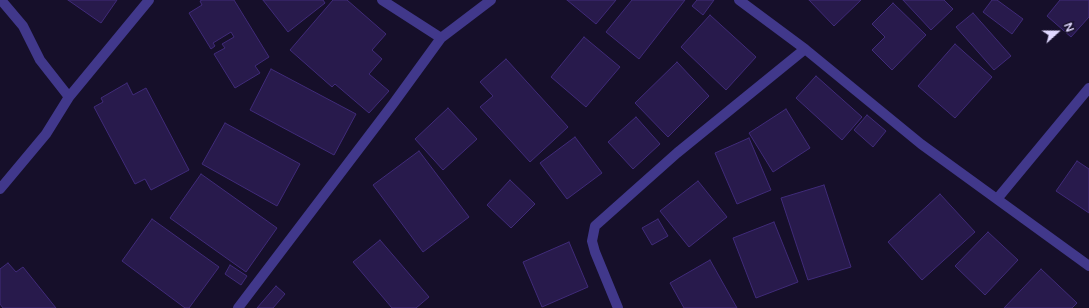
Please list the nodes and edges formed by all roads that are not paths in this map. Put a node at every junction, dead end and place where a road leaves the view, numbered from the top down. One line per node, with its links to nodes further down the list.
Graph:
1 (1, 0): 9 (street)
2 (149, 0): 9 (street)
3 (382, 0): 6 (street)
4 (492, 0): 6 (street)
5 (739, 0): 7 (street)
6 (441, 38): 13 (street)
7 (804, 49): 11 (street); 14 (street)
8 (1089, 88): 11 (street)
9 (69, 97): 10 (street)
10 (0, 189)
11 (997, 199): 12 (street)
12 (1089, 266)
13 (238, 308)
14 (618, 308)

